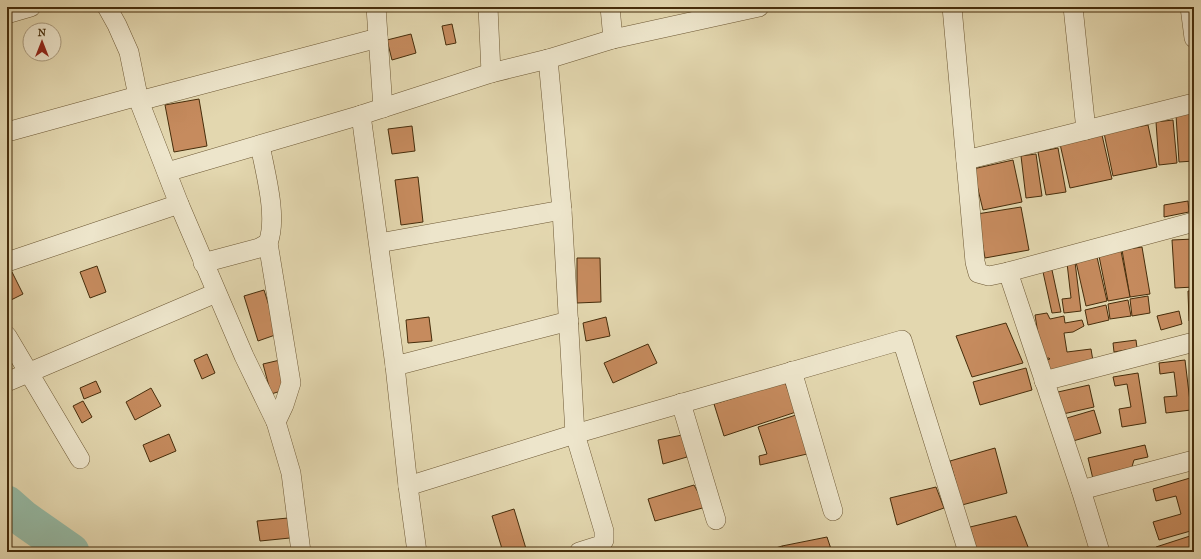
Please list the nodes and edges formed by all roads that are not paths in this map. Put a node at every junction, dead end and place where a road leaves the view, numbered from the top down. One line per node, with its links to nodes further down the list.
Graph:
1 (31, 7): 11 (street)
2 (107, 7): 17 (street)
3 (376, 7): 12 (street)
4 (488, 7): 16 (street)
5 (610, 7): 14 (street)
6 (759, 7): 10 (street)
7 (952, 7): 24 (street)
8 (1073, 7): 21 (street)
9 (1190, 7): 13 (street)
10 (715, 12): 14 (street)
11 (7, 14)
12 (378, 38): 17 (street); 19 (street)
13 (1194, 38)
14 (613, 39): 15 (street)
15 (548, 59): 16 (street); 27 (street)
16 (491, 73): 19 (street)
17 (139, 98): 22 (street); 25 (street)
18 (1194, 103): 21 (street)
19 (383, 108): 20 (street)
20 (361, 115): 23 (street); 30 (street)
21 (1086, 130): 24 (street)
22 (7, 132)
23 (260, 145): 25 (street); 29 (street)
24 (966, 160): 33 (street)
25 (167, 172): 26 (street)
26 (179, 204): 31 (street); 32 (street)
27 (562, 210): 30 (street); 35 (street)
28 (1194, 222): 33 (street)
29 (268, 243): 32 (street); 44 (street)
30 (379, 243): 38 (street)
31 (7, 262)
32 (204, 262): 34 (street)
33 (1008, 272): 42 (street)
34 (216, 293): 40 (street); 44 (street)
35 (569, 321): 38 (street); 45 (street)
36 (7, 336): 40 (street)
37 (1194, 342): 42 (street)
38 (395, 366): 48 (street)
39 (792, 371): 43 (street); 50 (street); 56 (street)
40 (29, 372): 41 (street); 46 (street)
41 (9, 381)
42 (1044, 381): 49 (street)
43 (681, 403): 45 (street); 51 (street)
44 (276, 422): 53 (street)
45 (575, 434): 48 (street); 52 (street)
46 (80, 458)
47 (1194, 460): 49 (street)
48 (408, 486): 54 (street)
49 (1081, 490): 57 (street)
50 (833, 511)
51 (716, 520)
52 (602, 549): 55 (street)
53 (301, 552)
54 (417, 552)
55 (579, 552)
56 (968, 552)
57 (1100, 552)

